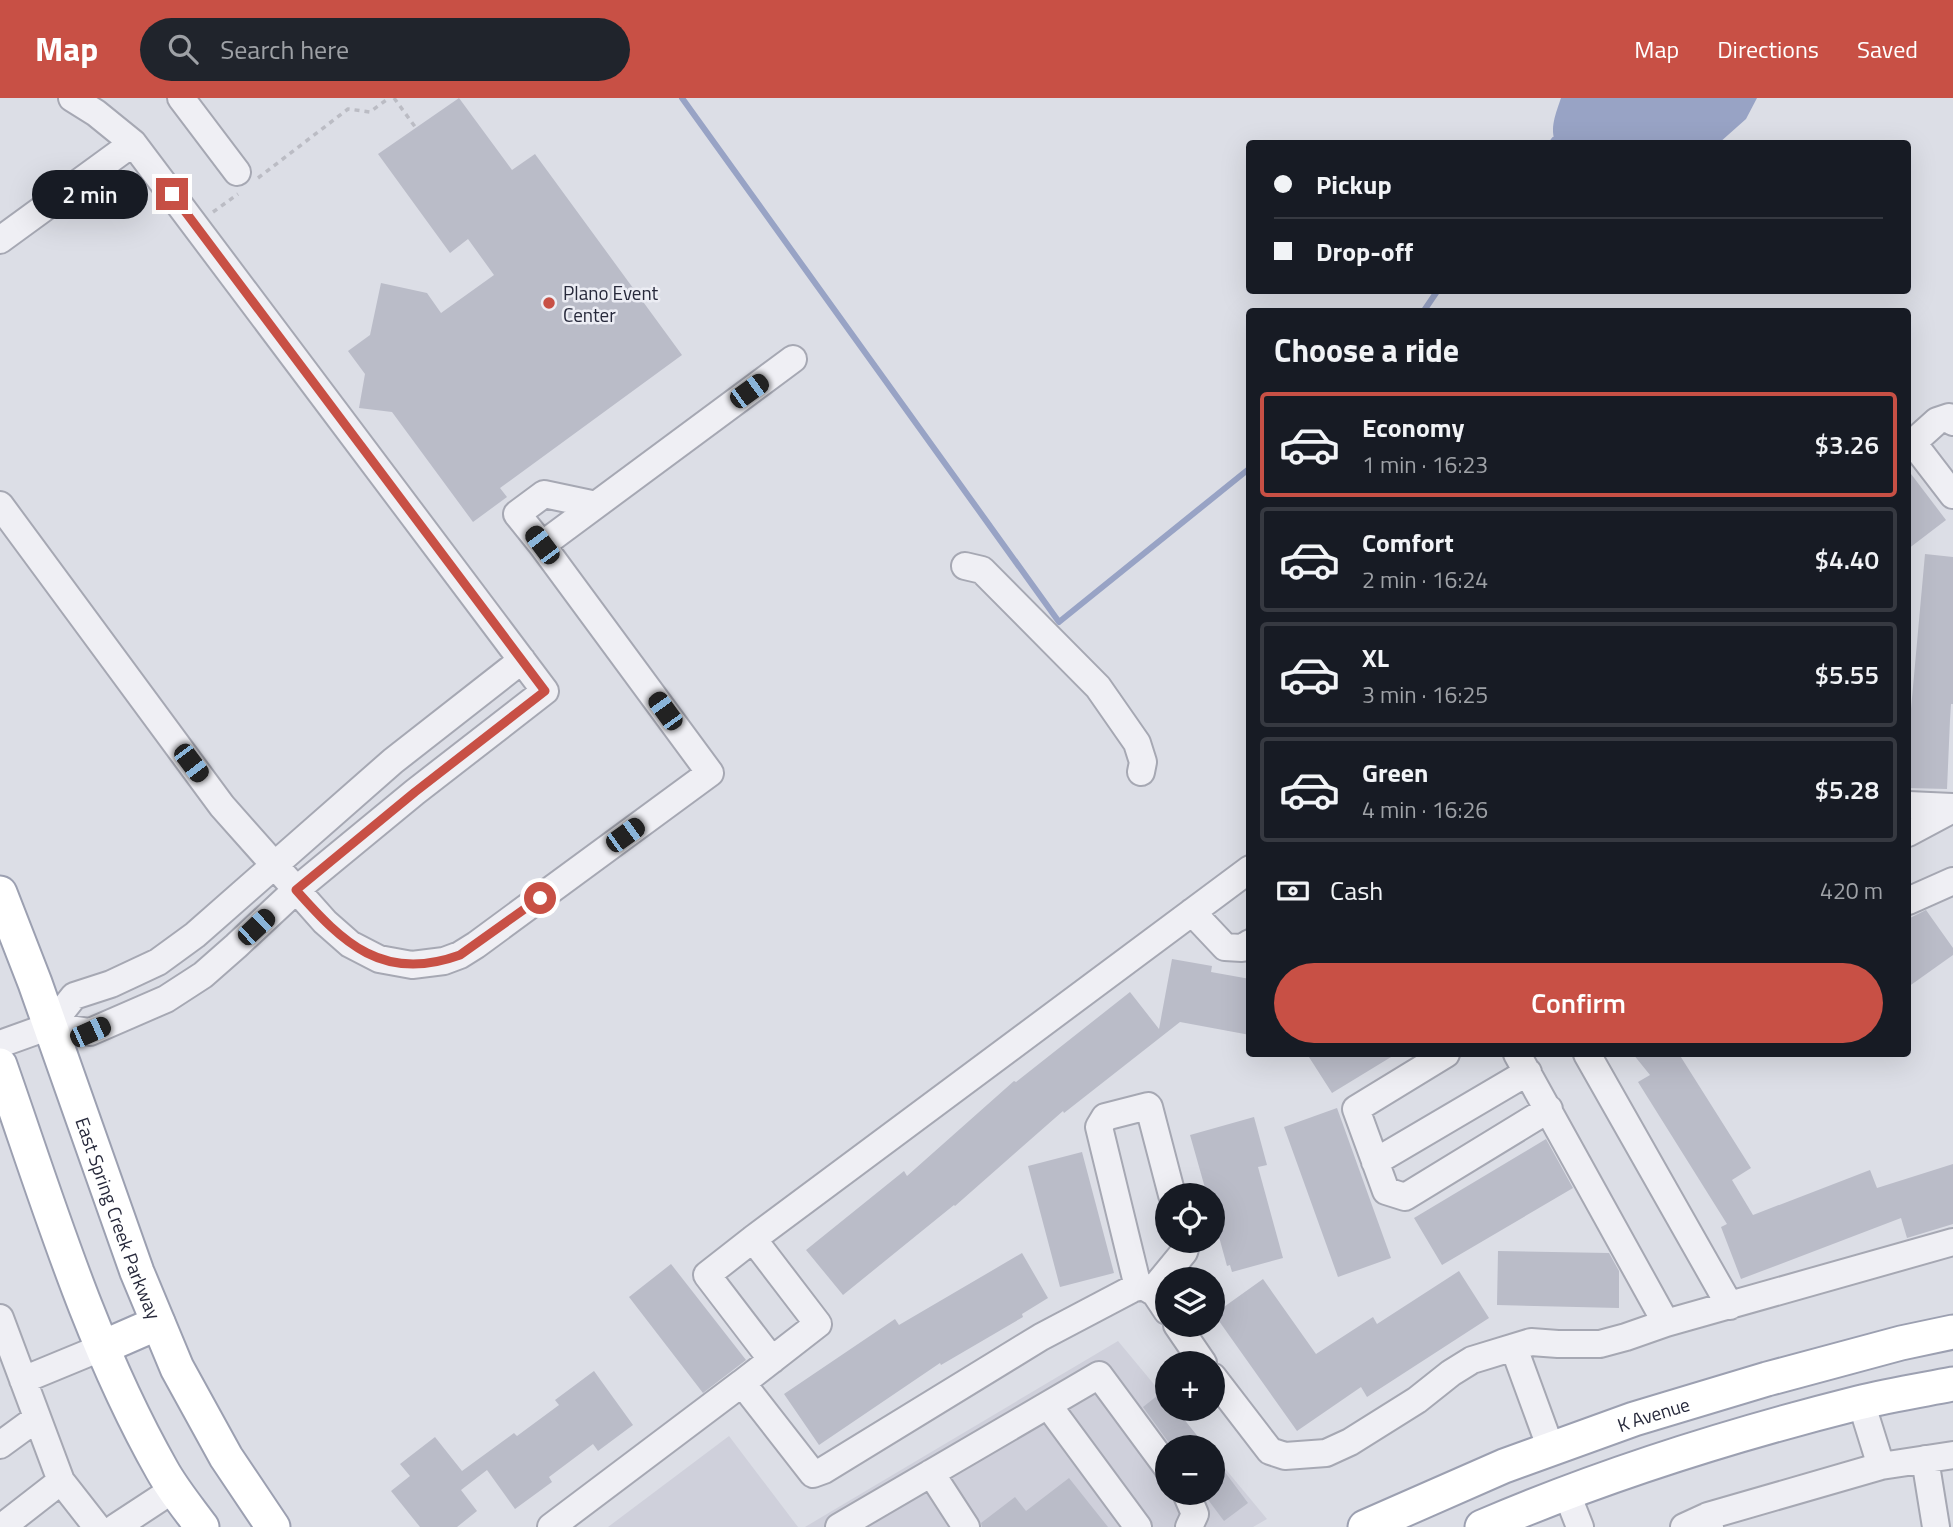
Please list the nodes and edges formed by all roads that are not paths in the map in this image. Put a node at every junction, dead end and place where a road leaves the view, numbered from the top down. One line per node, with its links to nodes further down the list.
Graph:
1 (72, 98): 4 (street)
2 (109, 98): 4 (street)
3 (181, 98): 5 (street)
4 (133, 143): 6 (street); 16 (street)
5 (244, 181)
6 (0, 240)
7 (793, 359): 13 (street)
8 (1953, 422): 9 (street)
9 (1911, 444)
10 (1911, 446): 11 (street)
11 (1953, 495)
12 (0, 505): 21 (street)
13 (596, 505): 14 (street); 14 (street)
14 (542, 545): 24 (street)
15 (965, 566): 17 (street)
16 (522, 660): 21 (street); 24 (street)
17 (1140, 772)
18 (1911, 805): 19 (street)
19 (1953, 808): 20 (street)
20 (1911, 831)
21 (274, 864): 24 (street); 29 (street)
22 (1246, 872): 27 (street)
23 (1953, 881): 26 (street)
24 (296, 890): 29 (street)
25 (0, 893): 29 (main road, East Spring Creek Parkway)
26 (1911, 900)
27 (1192, 912): 28 (street); 38 (street)
28 (1246, 946)
29 (50, 1026): 30 (street); 44 (main road, East Spring Creek Parkway)
30 (0, 1044)
31 (1441, 1057): 36 (street)
32 (1589, 1057): 42 (street)
33 (1523, 1063): 35 (street); 36 (street)
34 (0, 1065): 47 (main road)
35 (1549, 1109): 36 (street); 45 (street)
36 (1375, 1162)
37 (1168, 1183): 41 (street)
38 (753, 1240): 50 (street); 50 (street)
39 (1953, 1242): 42 (street)
40 (1183, 1253): 41 (street)
41 (1152, 1296): 52 (street)
42 (1730, 1306): 45 (street)
43 (0, 1318): 51 (street)
44 (159, 1323): 47 (main road); 74 (main road, East Spring Creek Parkway)
45 (1666, 1323): 48 (street)
46 (1953, 1332): 49 (main road, K Avenue)
47 (103, 1347): 51 (street); 66 (main road)
48 (1514, 1348): 54 (street); 59 (street)
49 (1850, 1357): 55 (main road); 59 (main road, K Avenue)
50 (772, 1360): 52 (street)
51 (12, 1368): 57 (street)
52 (742, 1383): 75 (street)
53 (1953, 1384): 55 (main road)
54 (1225, 1393)
55 (1861, 1402): 63 (street); 67 (main road)
56 (1048, 1405): 60 (street); 64 (street); 78 (street)
57 (37, 1418): 58 (street); 65 (street)
58 (0, 1445)
59 (1551, 1449): 67 (main road); 80 (main road, K Avenue)
60 (1155, 1451)
61 (1953, 1455): 62 (street)
62 (1925, 1459): 63 (street); 83 (street)
63 (1881, 1466): 69 (street)
64 (931, 1473): 76 (street); 77 (street)
65 (61, 1481): 70 (street); 71 (street)
66 (174, 1489): 72 (street); 73 (main road)
67 (1567, 1494): 81 (main road); 82 (street)
68 (1191, 1505): 79 (street)
69 (1701, 1524)
70 (2, 1527)
71 (97, 1527)
72 (116, 1527)
73 (201, 1527)
74 (273, 1527)
75 (551, 1527)
76 (839, 1527)
77 (966, 1527)
78 (1138, 1527)
79 (1189, 1527)
80 (1365, 1527)
81 (1482, 1527)
82 (1580, 1527)
83 (1936, 1527)

